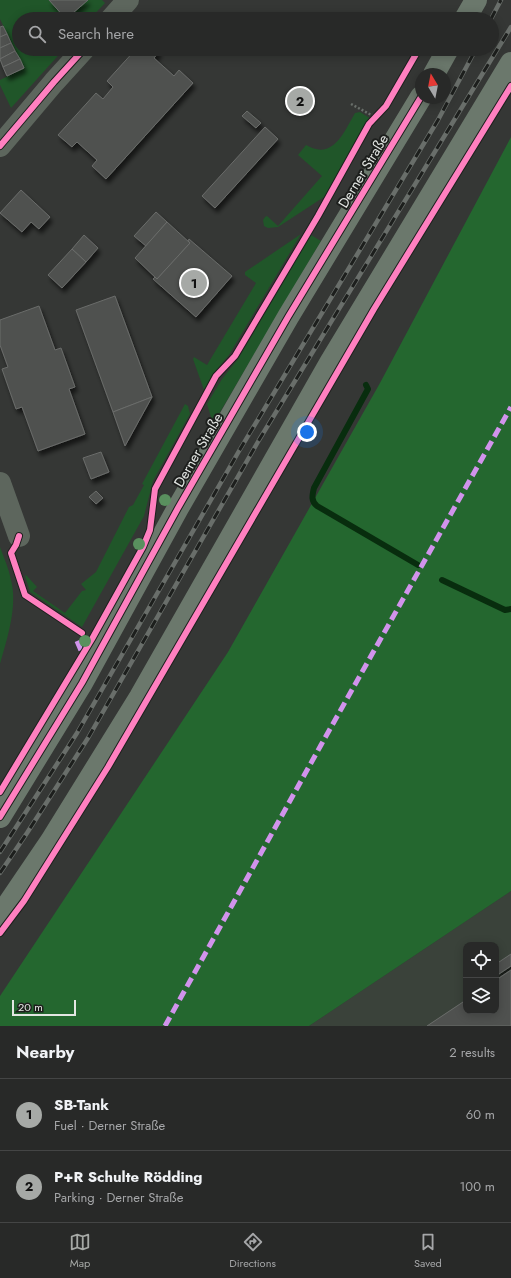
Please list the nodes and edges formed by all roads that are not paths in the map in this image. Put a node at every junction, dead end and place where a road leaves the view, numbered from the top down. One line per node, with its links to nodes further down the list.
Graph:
1 (128, 0): 3 (street)
2 (476, 0): 4 (main road)
3 (117, 12)
4 (469, 12)
5 (78, 56): 10 (street)
6 (444, 56): 8 (main road)
7 (511, 63): 14 (main road)
8 (437, 68)
9 (417, 104): 13 (main road, Derner Straße)
10 (0, 146)
11 (0, 483): 12 (street)
12 (19, 536)
13 (0, 817)
14 (0, 916)

